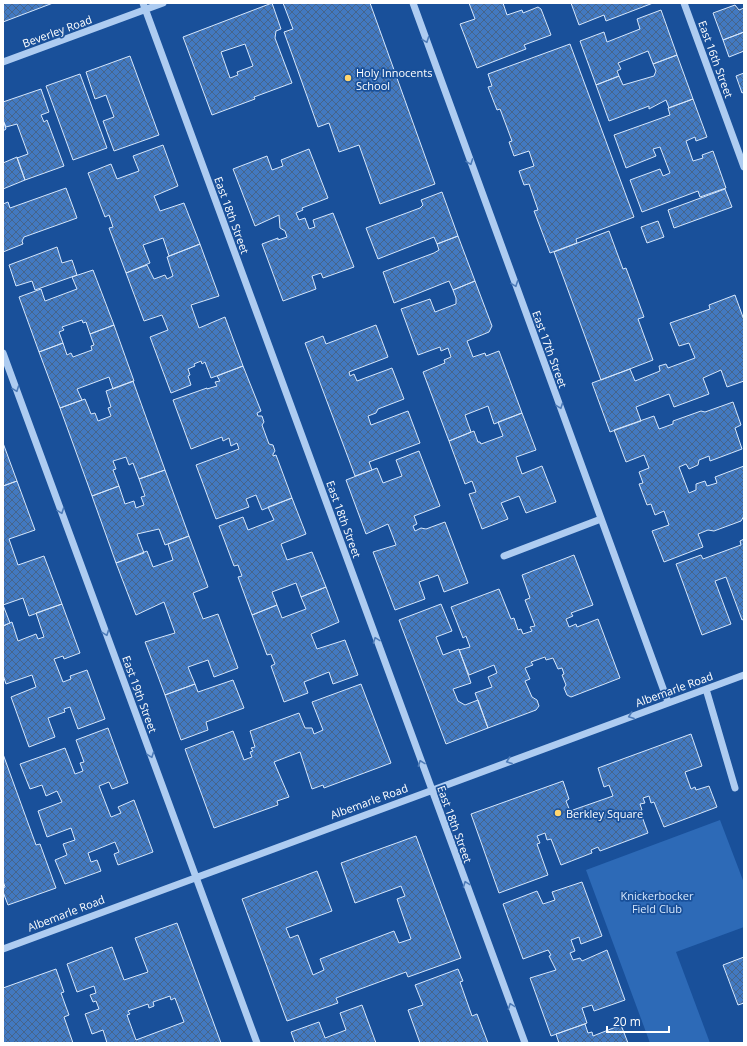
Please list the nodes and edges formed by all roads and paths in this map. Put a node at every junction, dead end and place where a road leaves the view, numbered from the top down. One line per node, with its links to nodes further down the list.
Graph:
1 (163, 3): 4 (street, Beverley Road)
2 (412, 3): 8 (street, East 17th Street, one-way to 8)
3 (684, 3): 6 (street, East 16th Street)
4 (144, 6): 5 (street, Beverley Road); 14 (street, East 18th Street, one-way to 4)
5 (3, 62)
6 (744, 167)
7 (3, 352): 15 (street, East 19th Street, one-way to 15)
8 (601, 519): 9 (street); 12 (street, East 17th Street)
9 (504, 556)
10 (744, 675): 11 (street, Albemarle Road)
11 (706, 689): 12 (street, Albemarle Road); 13 (street)
12 (668, 702): 14 (street, Albemarle Road, one-way to 14)
13 (735, 788)
14 (431, 790): 15 (street, Albemarle Road); 18 (street, East 18th Street, one-way to 14)
15 (195, 876): 16 (street, Albemarle Road); 17 (street, East 19th Street)
16 (3, 948)
17 (257, 1043)
18 (524, 1043)

